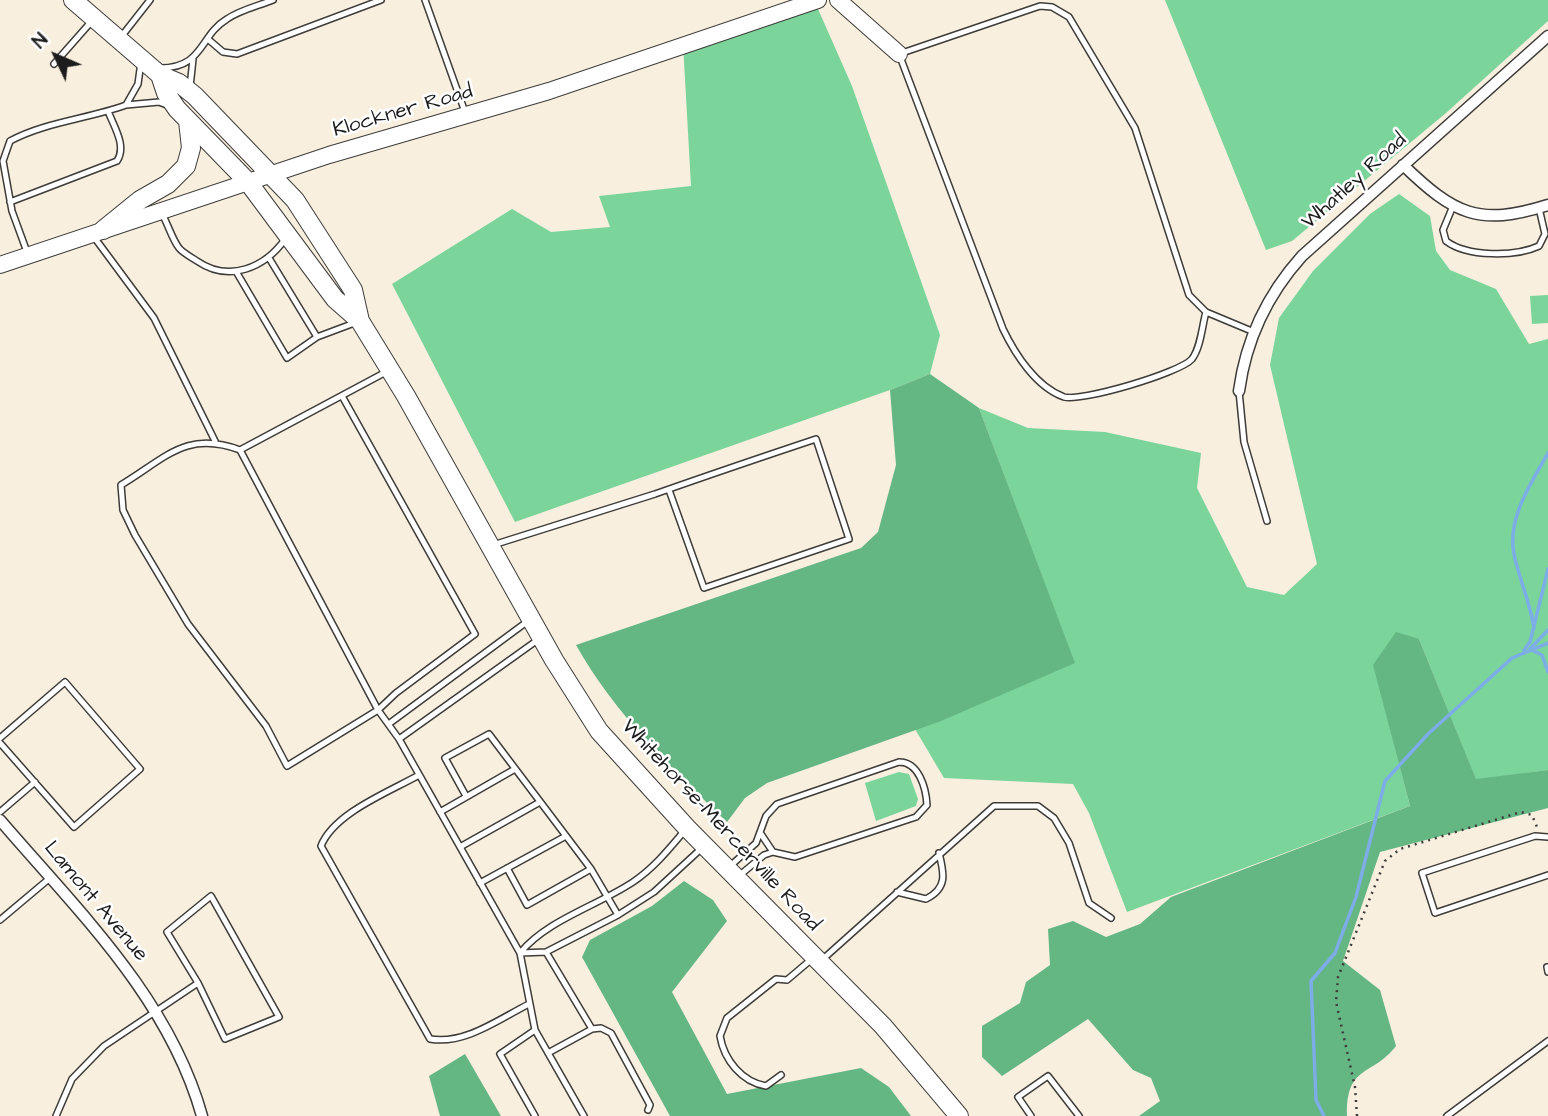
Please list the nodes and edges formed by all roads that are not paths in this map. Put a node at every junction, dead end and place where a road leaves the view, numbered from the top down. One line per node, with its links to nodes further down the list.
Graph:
1 (73, 0): 10 (main road, Whitehorse-Mercerville Road)
2 (150, 0): 12 (lane)
3 (272, 0): 13 (lane)
4 (359, 0): 9 (lane)
5 (381, 0): 9 (lane)
6 (425, 0): 22 (lane)
7 (818, 0): 22 (main road, Klockner Road)
8 (838, 0): 14 (main road)
9 (362, 8): 13 (lane)
10 (94, 18): 12 (main road, Whitehorse-Mercerville Road); 16 (lane)
11 (1548, 36): 23 (street, Whatley Road)
12 (119, 39): 17 (main road, Whitehorse-Mercerville Road)
13 (209, 40): 15 (lane)
14 (899, 54): 36 (lane); 36 (lane)
15 (193, 59): 17 (lane); 18 (lane)
16 (54, 64)
17 (151, 67): 18 (main road, Whitehorse-Mercerville Road); 19 (lane); 21 (main road, Whitehorse-Mercerville Road)
18 (195, 96): 24 (main road, Whitehorse-Mercerville Road)
19 (126, 105): 20 (lane); 21 (lane)
20 (108, 111): 26 (lane); 26 (lane)
21 (183, 115): 25 (main road, Whitehorse-Mercerville Road); 30 (main road)
22 (466, 115): 24 (main road, Klockner Road)
23 (1403, 165): 27 (street); 38 (street, Whatley Road)
24 (272, 174): 25 (main road, Klockner Road); 37 (main road, Whitehorse-Mercerville Road)
25 (248, 182): 29 (main road, Klockner Road); 31 (main road, Whitehorse-Mercerville Road)
26 (10, 202): 32 (lane)
27 (1453, 206): 28 (street); 28 (lane)
28 (1543, 206)
29 (161, 211): 30 (main road, Klockner Road); 35 (lane)
30 (97, 232): 32 (main road, Klockner Road); 43 (lane)
31 (289, 235): 33 (lane); 37 (main road, Whitehorse-Mercerville Road)
32 (28, 255): 34 (main road, Klockner Road)
33 (269, 258): 35 (lane); 39 (lane)
34 (0, 265)
35 (237, 273): 39 (lane)
36 (1206, 312): 38 (lane)
37 (360, 321): 39 (lane); 40 (main road, Whitehorse-Mercerville Road)
38 (1254, 332): 41 (street, Whatley Road)
39 (317, 337)
40 (390, 370): 42 (lane); 47 (main road, Whitehorse-Mercerville Road)
41 (1239, 391): 46 (lane)
42 (342, 396): 44 (lane); 50 (lane)
43 (215, 441): 44 (lane); 50 (lane)
44 (240, 450): 50 (lane)
45 (669, 489): 45 (lane); 47 (lane)
46 (1267, 521)
47 (490, 545): 48 (main road, Whitehorse-Mercerville Road)
48 (531, 619): 49 (main road, Whitehorse-Mercerville Road); 51 (lane)
49 (541, 638): 52 (lane); 62 (main road, Whitehorse-Mercerville Road)
50 (378, 710): 51 (lane)
51 (390, 723): 52 (lane)
52 (399, 739): 55 (lane)
53 (0, 740): 56 (lane, Lamont Avenue); 56 (lane, Lamont Avenue)
54 (515, 769): 57 (lane); 57 (lane); 58 (lane)
55 (419, 775): 60 (lane); 85 (lane)
56 (35, 782): 59 (lane)
57 (466, 796): 60 (lane)
58 (540, 802): 64 (lane); 67 (lane)
59 (0, 812)
60 (440, 812): 67 (lane)
61 (0, 820): 74 (street, Lamont Avenue)
62 (687, 828): 66 (main road, Whitehorse-Mercerville Road); 77 (lane)
63 (761, 834): 68 (lane); 68 (lane); 72 (lane)
64 (566, 836): 70 (lane); 71 (lane)
65 (1548, 837): 73 (lane)
66 (705, 846): 72 (main road, Whitehorse-Mercerville Road); 78 (lane)
67 (460, 847): 75 (lane)
68 (773, 852): 72 (lane)
69 (939, 853): 76 (lane); 76 (lane); 79 (lane)
70 (507, 868): 71 (lane); 75 (lane)
71 (591, 869): 77 (lane)
72 (733, 873): 83 (main road, Whitehorse-Mercerville Road)
73 (1548, 875)
74 (50, 878): 80 (lane); 86 (street, Lamont Avenue)
75 (480, 883): 81 (lane)
76 (897, 892): 83 (lane)
77 (608, 897): 78 (lane); 81 (lane)
78 (618, 915): 82 (lane)
79 (1111, 918)
80 (0, 920)
81 (520, 953): 82 (lane); 85 (lane)
82 (546, 953): 87 (lane)
83 (816, 961): 91 (lane); 97 (main road, Whitehorse-Mercerville Road)
84 (198, 983): 84 (lane, Lamont Avenue); 86 (lane)
85 (529, 1004): 88 (lane)
86 (157, 1011): 93 (lane); 94 (street, Lamont Avenue)
87 (592, 1029): 90 (lane); 92 (lane)
88 (536, 1030): 90 (lane); 95 (lane)
89 (1548, 1041): 100 (lane)
90 (548, 1053): 96 (lane)
91 (781, 1075)
92 (648, 1110)
93 (56, 1116)
94 (202, 1116)
95 (535, 1116)
96 (584, 1116)
97 (959, 1116)
98 (1031, 1116): 99 (lane)
99 (1079, 1116)
100 (1447, 1116)

